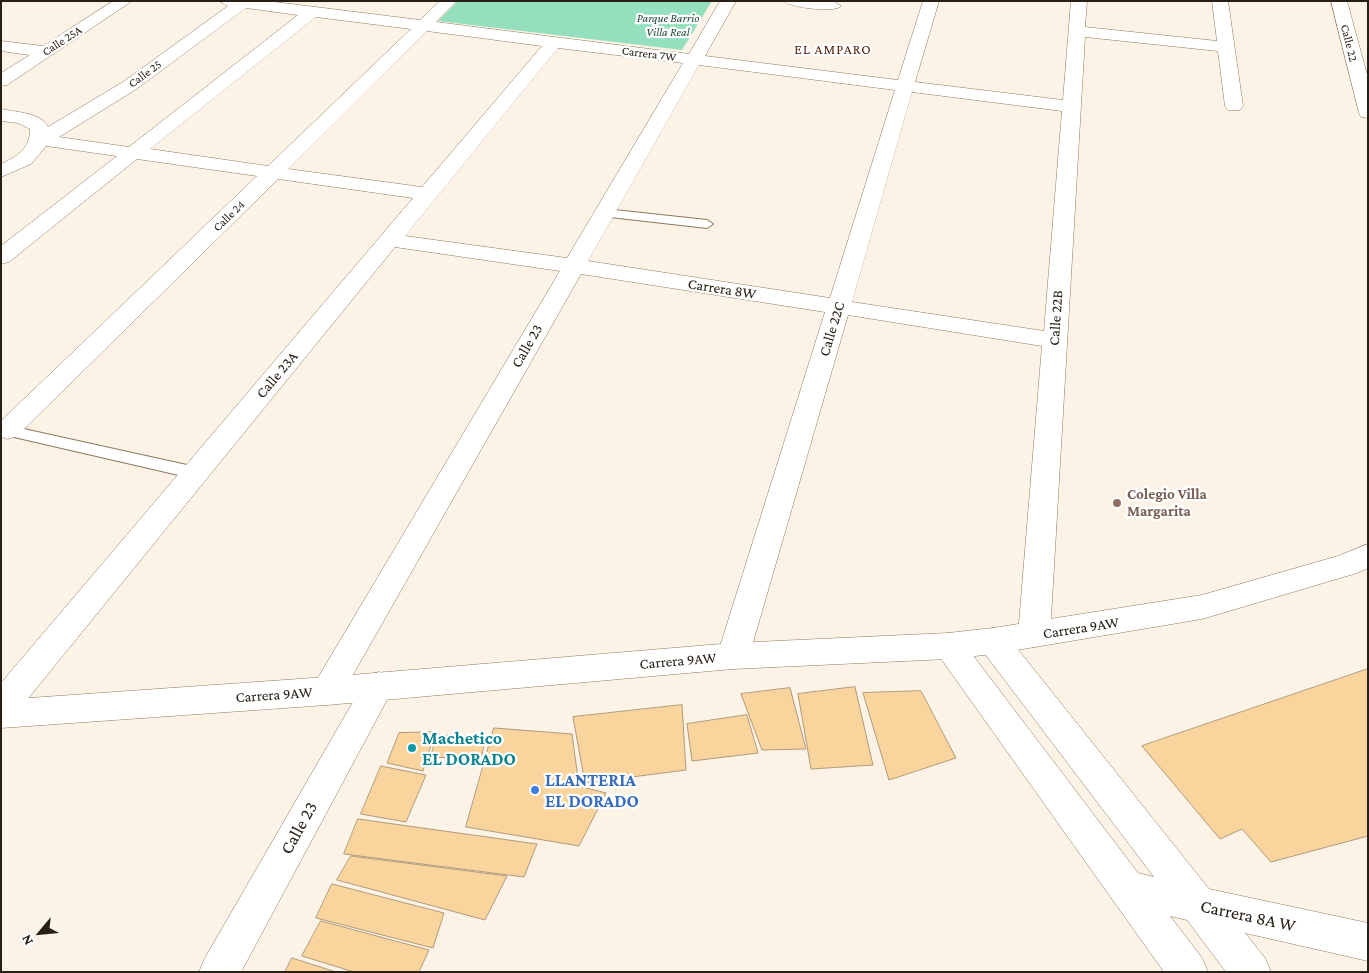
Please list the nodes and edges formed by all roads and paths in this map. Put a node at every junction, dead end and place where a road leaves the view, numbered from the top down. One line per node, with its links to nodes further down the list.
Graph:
1 (124, 1): 17 (street, Calle 25A)
2 (450, 1): 12 (street, Calle 24)
3 (728, 1): 18 (street, Calle 23)
4 (792, 1): 10 (street)
5 (931, 1): 20 (street, Calle 22C)
6 (1079, 1): 13 (street, Calle 22B)
7 (1220, 1): 16 (street)
8 (1339, 1): 23 (street, Calle 22)
9 (238, 2): 11 (street, Carrera 7W); 25 (street, Calle 25)
10 (833, 6)
11 (312, 12): 12 (street, Carrera 7W); 26 (street)
12 (424, 26): 14 (street, Carrera 7W); 28 (street, Calle 24)
13 (1076, 31): 16 (street); 22 (street, Calle 22B)
14 (554, 42): 18 (street, Carrera 7W); 29 (street, Calle 23A)
15 (1, 46): 17 (street)
16 (1225, 47): 21 (street)
17 (47, 52): 19 (street, Calle 25A)
18 (694, 60): 20 (street, Carrera 7W); 30 (street, Calle 23)
19 (1, 81)
20 (905, 86): 22 (street, Carrera 7W); 35 (street, Calle 22C)
21 (1234, 106)
22 (1071, 107): 36 (street, Calle 22B)
23 (1368, 112)
24 (1, 115): 25 (street)
25 (41, 140): 26 (street); 27 (street, Calle 25)
26 (133, 153): 28 (street); 33 (street)
27 (1, 171)
28 (273, 173): 29 (street); 37 (street, Calle 24)
29 (427, 194): 32 (street, Calle 23A)
30 (605, 213): 31 (lane); 34 (street, Calle 23)
31 (707, 224)
32 (389, 240): 34 (street, Carrera 8W); 38 (street, Calle 23A)
33 (1, 257)
34 (574, 266): 35 (street, Carrera 8W); 45 (street, Calle 23)
35 (839, 307): 36 (street, Carrera 8W); 43 (street, Calle 22C)
36 (1054, 340): 40 (street, Calle 22B)
37 (5, 429): 38 (lane)
38 (196, 473): 46 (street, Calle 23A)
39 (1358, 560): 40 (street, Carrera 9AW)
40 (1034, 635): 41 (street, Carrera 9AW)
41 (993, 641): 42 (street, Carrera 9AW); 49 (street)
42 (948, 646): 43 (street, Carrera 9AW); 48 (street)
43 (733, 656): 44 (street, Carrera 9AW)
44 (379, 685): 45 (street, Carrera 9AW); 51 (street, Calle 23)
45 (327, 691): 47 (street, Carrera 9AW)
46 (1, 707)
47 (1, 714)
48 (1128, 889): 49 (street, Carrera 8A W); 52 (street)
49 (1199, 906): 50 (street, Carrera 8A W); 53 (street)
50 (1368, 942)
51 (219, 972)
52 (1188, 972)
53 (1251, 972)

